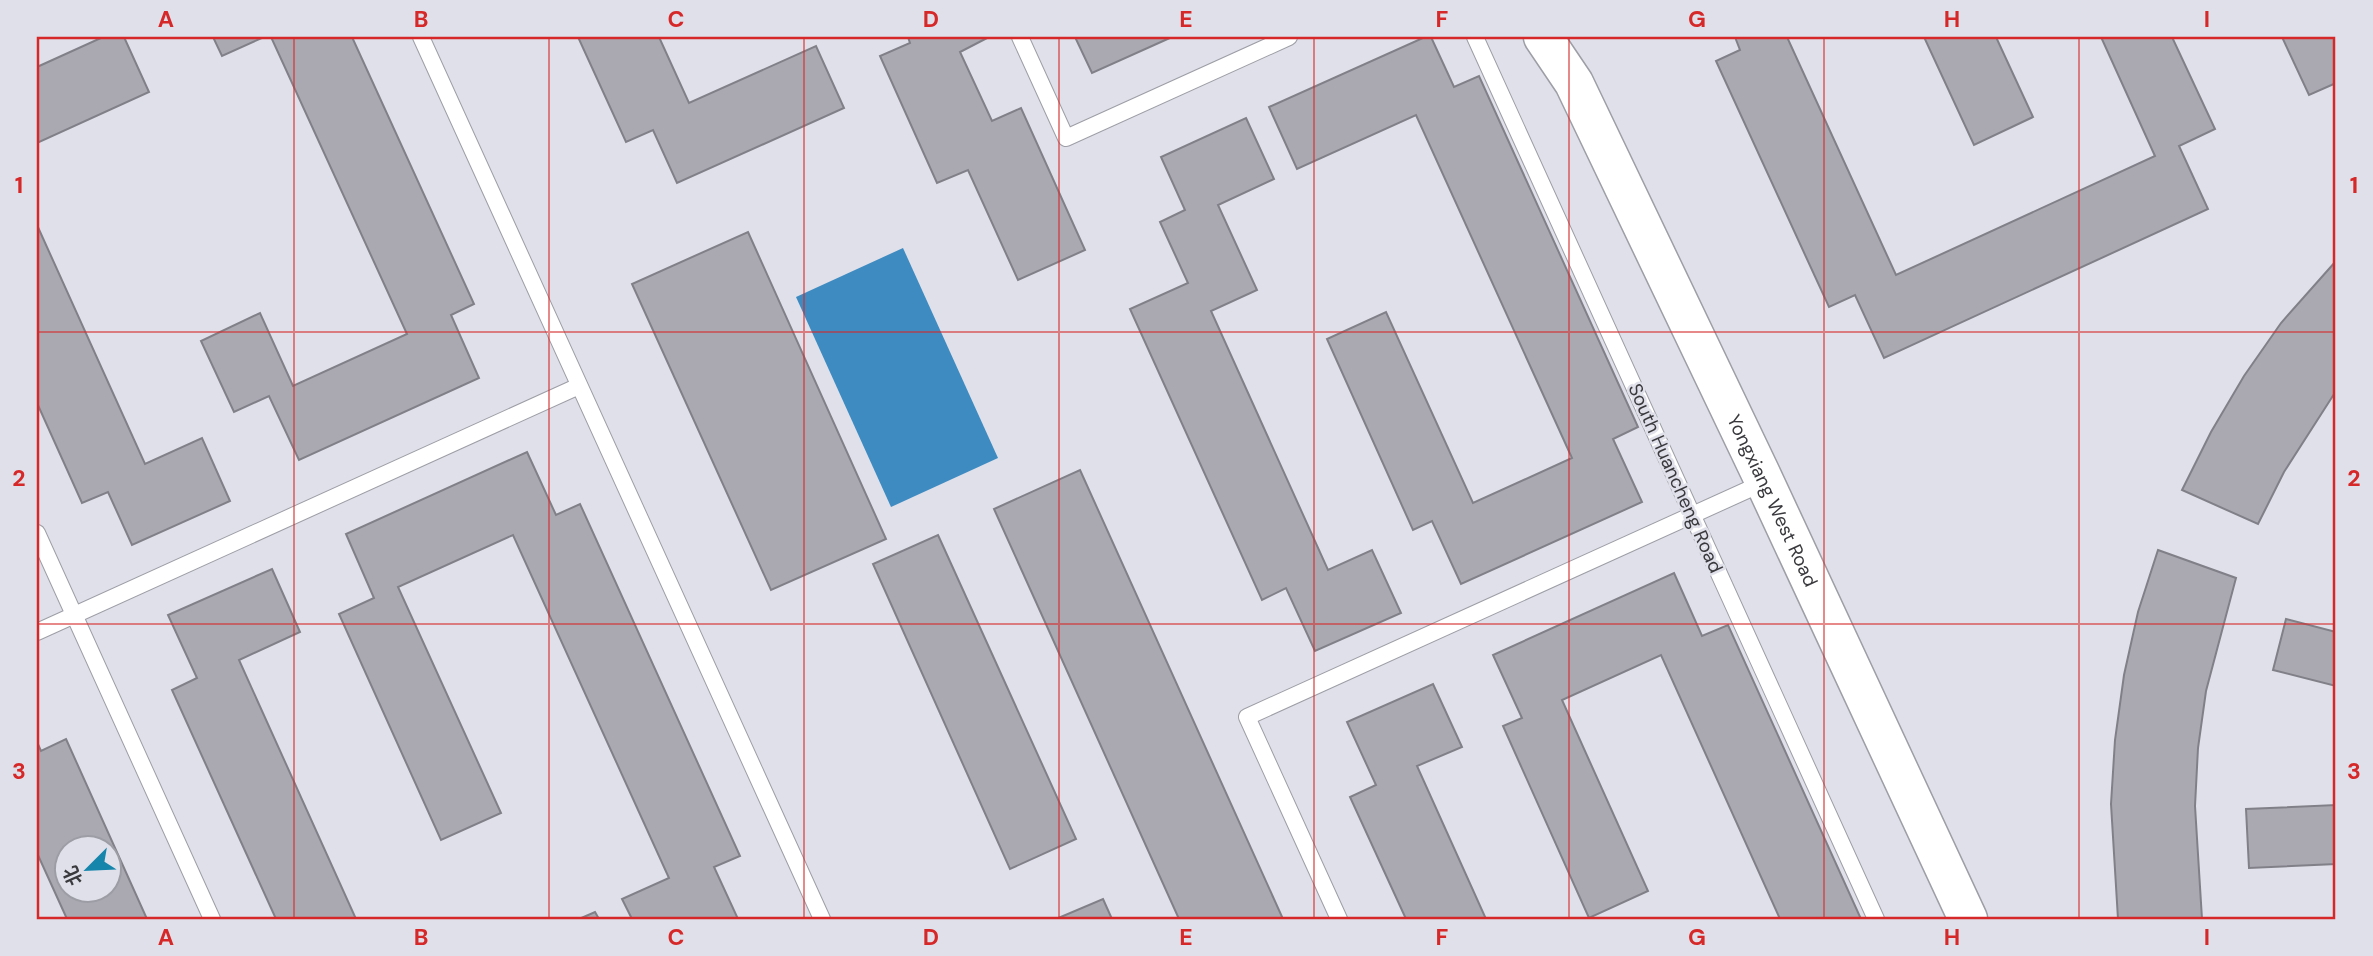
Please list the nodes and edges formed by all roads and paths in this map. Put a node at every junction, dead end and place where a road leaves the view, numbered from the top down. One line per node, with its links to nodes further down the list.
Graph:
1 (421, 37): 8 (lane)
2 (1020, 37): 3 (lane)
3 (1289, 37)
4 (1475, 37): 10 (lane, South Huancheng Road)
5 (1543, 37): 7 (main road, Yongxiang West Road)
6 (1564, 37): 7 (main road, Yongxiang West Road)
7 (1574, 83): 9 (main road, Yongxiang West Road)
8 (579, 386): 12 (lane); 15 (lane)
9 (1765, 482): 10 (lane); 18 (main road, Yongxiang West Road)
10 (1693, 515): 16 (lane); 17 (lane, South Huancheng Road)
11 (37, 533): 12 (lane)
12 (74, 615): 13 (lane); 14 (lane)
13 (37, 632)
14 (212, 919)
15 (822, 919)
16 (1339, 919)
17 (1877, 919)
18 (1968, 919)

